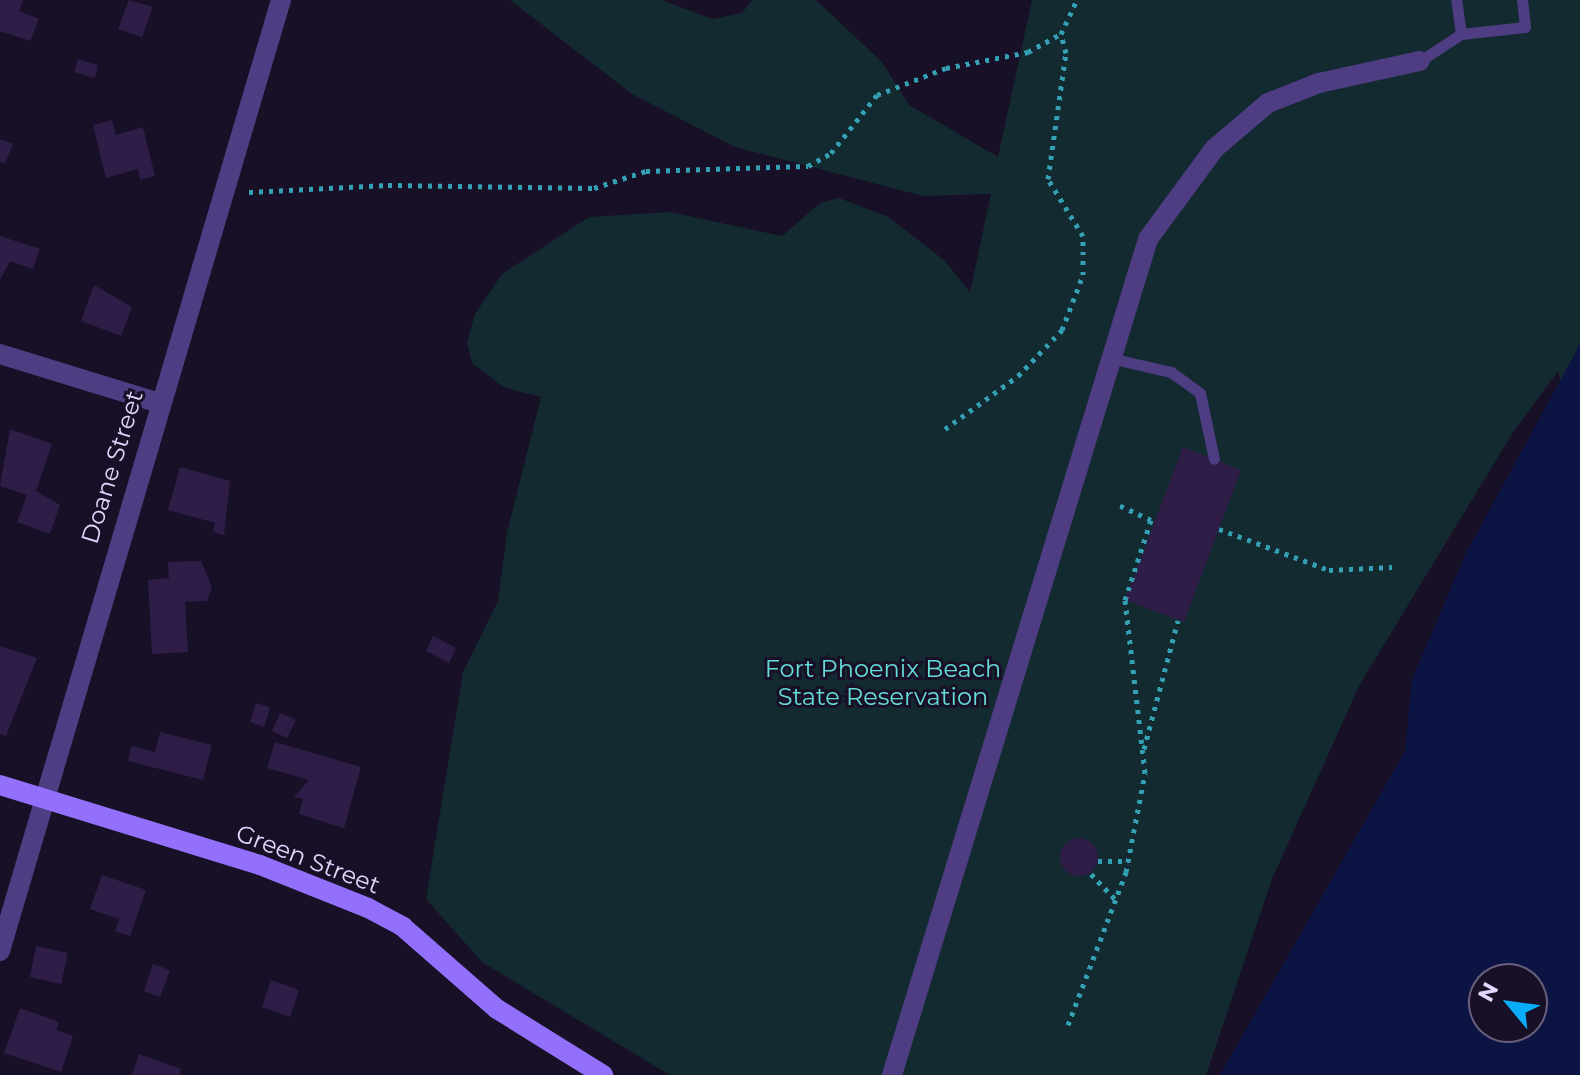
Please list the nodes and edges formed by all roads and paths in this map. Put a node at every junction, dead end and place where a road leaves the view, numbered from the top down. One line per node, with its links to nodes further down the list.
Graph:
1 (281, 0): 8 (street, Doane Street)
2 (1077, 0): 5 (path)
3 (1456, 0): 6 (lane)
4 (1522, 0): 6 (lane)
5 (1061, 34): 8 (path); 12 (path)
6 (1461, 34): 7 (lane)
7 (1420, 61): 10 (street)
8 (223, 194): 11 (street, Doane Street)
9 (0, 354): 11 (street)
10 (1110, 358): 13 (lane); 28 (street)
11 (159, 403): 20 (street, Doane Street)
12 (945, 429)
13 (1214, 459)
14 (1116, 504): 18 (path)
15 (1219, 529): 16 (path)
16 (1392, 567)
17 (1178, 620): 18 (path)
18 (1143, 754): 22 (path)
19 (0, 785): 20 (main road, Green Street)
20 (46, 799): 25 (street, Doane Street); 27 (main road, Green Street)
21 (1098, 861): 22 (path)
22 (1128, 861): 24 (path)
23 (1091, 874): 24 (path)
24 (1116, 900): 26 (path)
25 (0, 951)
26 (1068, 1025)
27 (603, 1075)
28 (892, 1075)

